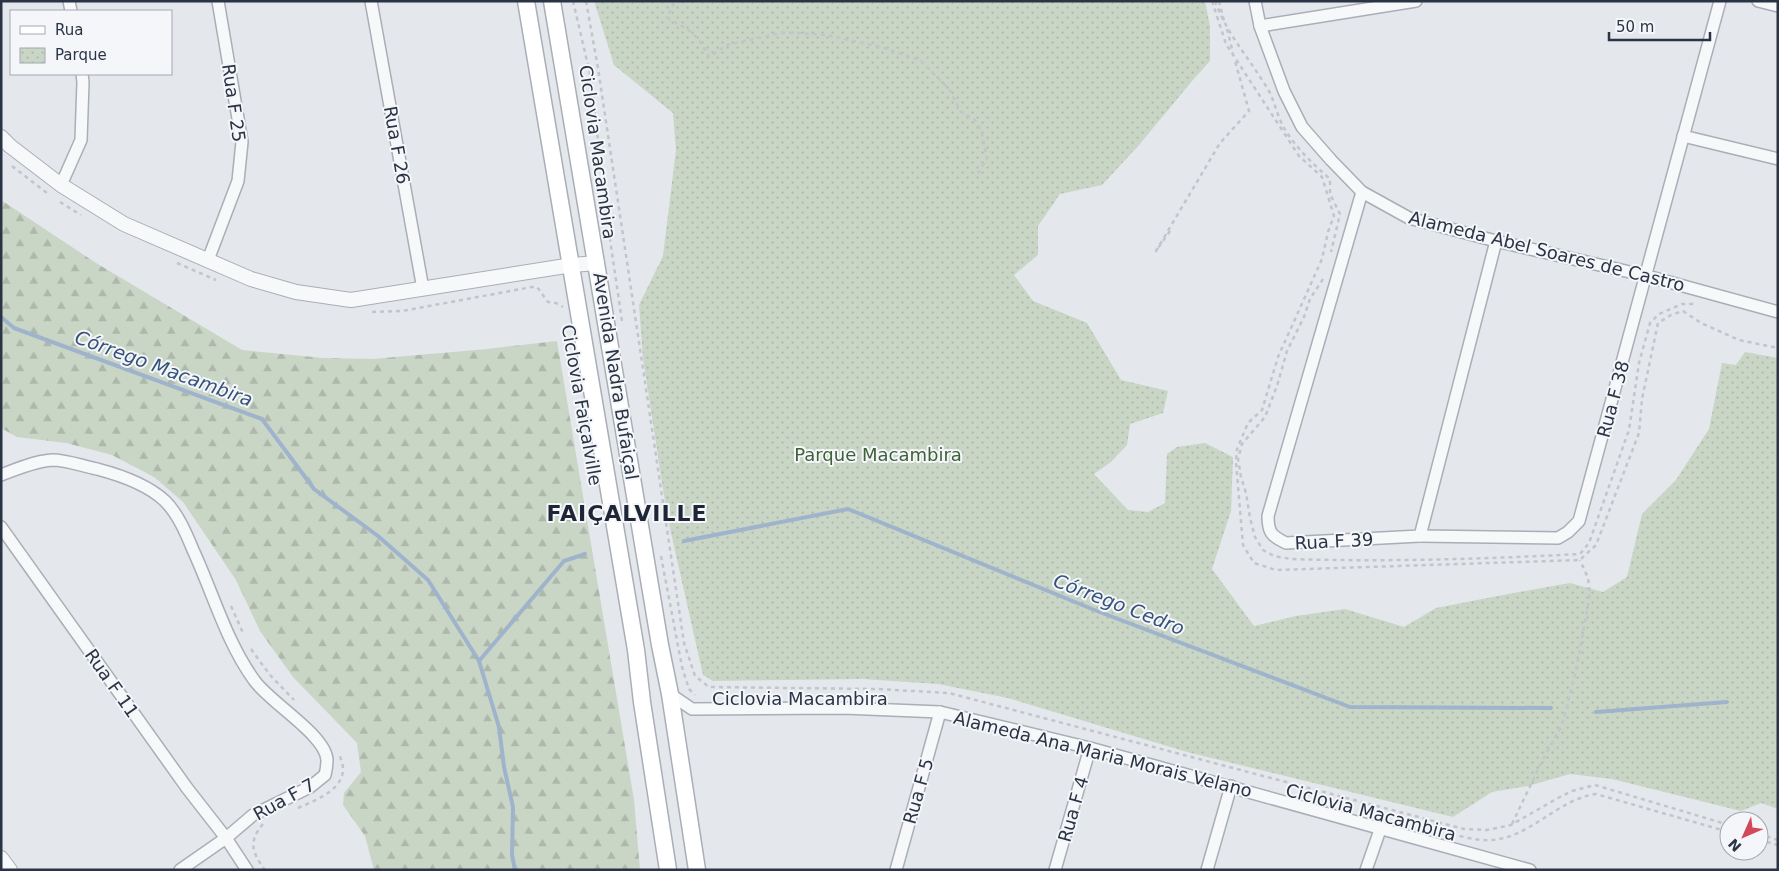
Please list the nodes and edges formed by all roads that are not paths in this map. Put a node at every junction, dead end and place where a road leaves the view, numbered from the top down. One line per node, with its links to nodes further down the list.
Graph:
1 (218, 1): 18 (street, Rua F 25)
2 (371, 1): 22 (street, Rua F 26)
3 (526, 1): 20 (main road, Avenida Nadra Bufaiçal)
4 (552, 1): 19 (main road, Avenida Nadra Bufaiçal)
5 (1255, 1): 10 (street, Alameda Abel Soares de Castro)
6 (1416, 1): 10 (street)
7 (1720, 1): 12 (street, Rua F 38)
8 (1758, 1): 9 (street)
9 (1778, 6)
10 (1260, 26): 16 (street, Alameda Abel Soares de Castro)
11 (82, 75): 15 (street)
12 (1683, 136): 14 (street); 21 (street, Rua F 38)
13 (1, 137): 15 (street)
14 (1778, 159)
15 (61, 185): 18 (street)
16 (1362, 192): 17 (street, Alameda Abel Soares de Castro); 27 (street, Rua F 39)
17 (1496, 241): 21 (street, Alameda Abel Soares de Castro); 27 (street)
18 (208, 260): 22 (street)
19 (597, 263): 20 (street); 28 (main road, Avenida Nadra Bufaiçal)
20 (572, 265): 22 (street); 38 (main road, Avenida Nadra Bufaiçal)
21 (1647, 276): 23 (street, Alameda Abel Soares de Castro); 25 (street, Rua F 38)
22 (422, 289)
23 (1778, 312)
24 (1, 475): 33 (street, Rua F 7)
25 (1579, 521): 27 (street, Rua F 39)
26 (1, 527): 33 (street, Rua F 11)
27 (1420, 536)
28 (670, 694): 29 (street, Alameda Ana Maria Morais Velano); 39 (main road, Avenida Nadra Bufaiçal)
29 (940, 712): 30 (street, Alameda Ana Maria Morais Velano); 40 (street, Rua F 5)
30 (1090, 748): 31 (street, Alameda Ana Maria Morais Velano); 41 (street, Rua F 4)
31 (1231, 786): 32 (street, Alameda Ana Maria Morais Velano); 42 (street)
32 (1381, 827): 43 (street); 44 (street, Alameda Ana Maria Morais Velano)
33 (226, 838): 36 (street); 37 (street)
34 (1, 858): 35 (street)
35 (10, 870)
36 (180, 870)
37 (247, 870)
38 (668, 870)
39 (697, 870)
40 (896, 870)
41 (1055, 870)
42 (1206, 870)
43 (1366, 870)
44 (1530, 870)

